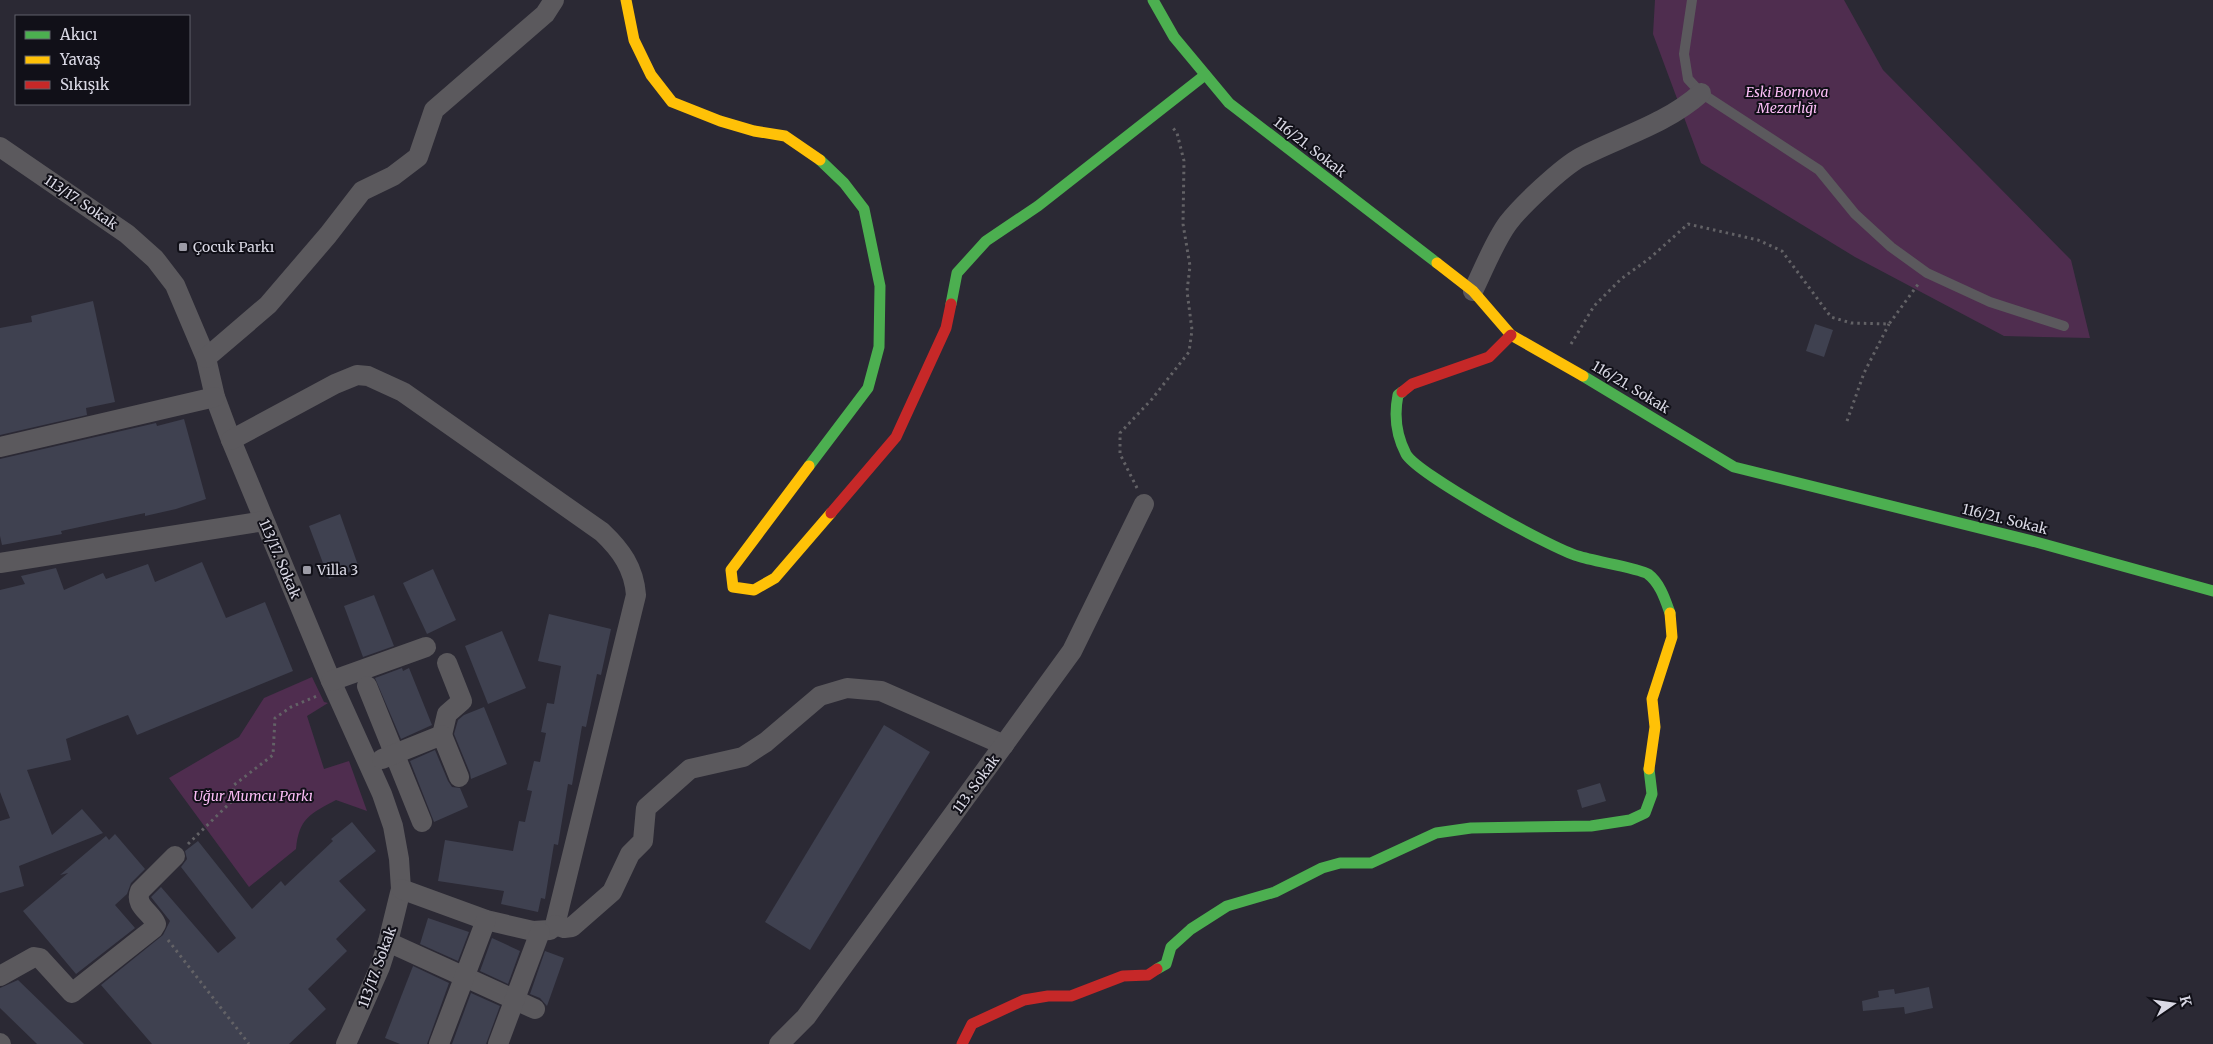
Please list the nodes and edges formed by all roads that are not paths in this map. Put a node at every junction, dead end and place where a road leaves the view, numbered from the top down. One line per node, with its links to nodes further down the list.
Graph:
1 (554, 0): 11 (street)
2 (626, 0): 5 (street)
3 (1153, 0): 5 (street, 116/21. Sokak)
4 (1692, 0): 6 (lane)
5 (1206, 75): 8 (street, 116/21. Sokak)
6 (1701, 93): 8 (street); 9 (lane)
7 (0, 147): 11 (street, 113/17. Sokak)
8 (1473, 290): 10 (street, 116/21. Sokak)
9 (2064, 326)
10 (1511, 335): 18 (street, 116/21. Sokak); 42 (street)
11 (206, 358): 12 (street, 113/17. Sokak)
12 (215, 397): 13 (street, 113/17. Sokak); 14 (street)
13 (231, 440): 16 (street, 113/17. Sokak); 32 (street)
14 (0, 447)
15 (1144, 504): 24 (street, 113. Sokak)
16 (264, 521): 17 (street); 21 (street, 113/17. Sokak)
17 (0, 563)
18 (2213, 590)
19 (426, 647): 21 (street)
20 (447, 663): 23 (street)
21 (333, 685): 26 (street, 113/17. Sokak)
22 (367, 686): 25 (street)
23 (442, 735): 25 (street); 27 (street)
24 (1004, 744): 32 (street); 41 (street, 113. Sokak)
25 (394, 754): 26 (street); 28 (street)
26 (370, 763): 30 (street, 113/17. Sokak)
27 (459, 777)
28 (422, 822)
29 (175, 856): 34 (street)
30 (401, 889): 31 (street); 33 (street, 113/17. Sokak)
31 (486, 920): 32 (street); 35 (street)
32 (548, 928): 36 (street)
33 (388, 942): 35 (street); 38 (street, 113/17. Sokak)
34 (0, 976)
35 (465, 977): 36 (street); 39 (street)
36 (515, 1000): 37 (street); 40 (street)
37 (535, 1009)
38 (346, 1044)
39 (439, 1044)
40 (498, 1044)
41 (779, 1044)
42 (962, 1044)

